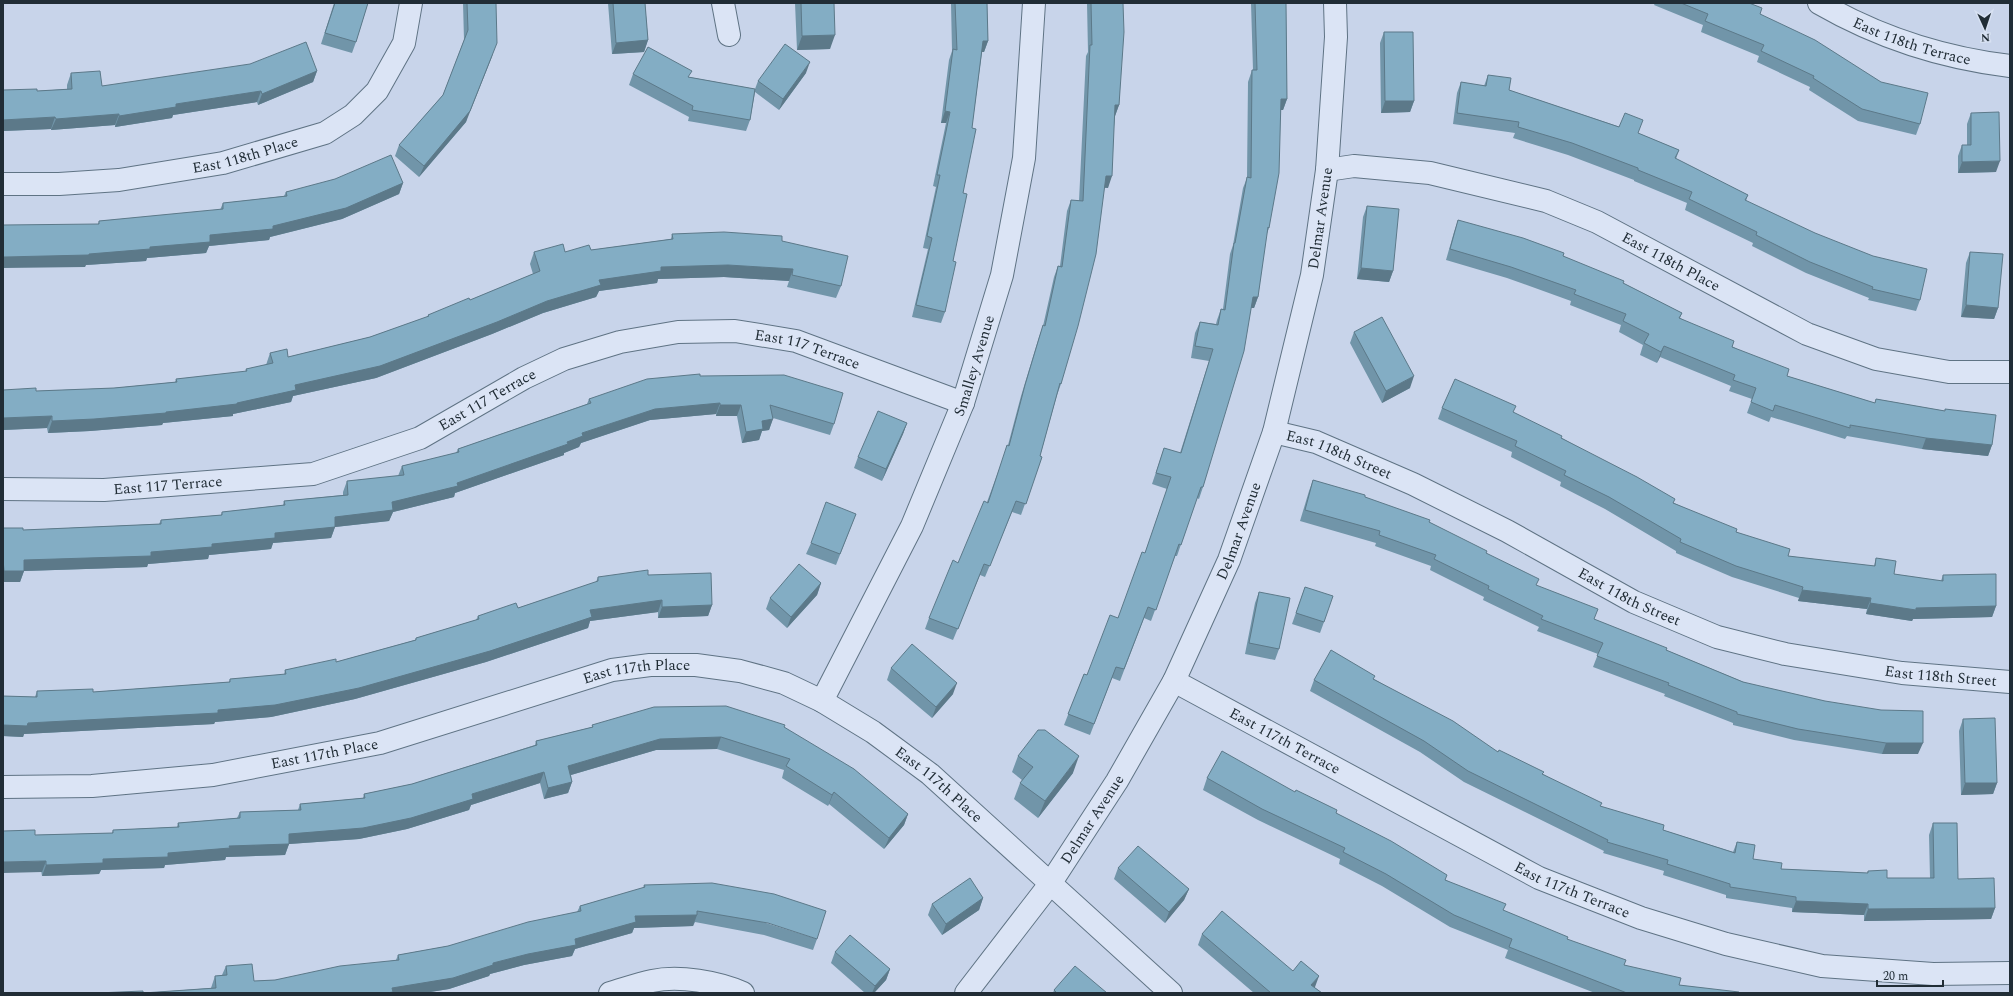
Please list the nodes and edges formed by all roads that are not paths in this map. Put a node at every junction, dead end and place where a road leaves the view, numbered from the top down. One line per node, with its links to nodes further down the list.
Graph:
1 (411, 3): 9 (street, East 118th Place)
2 (723, 3): 6 (street)
3 (1034, 3): 11 (street, Smalley Avenue)
4 (1336, 3): 8 (street, Delmar Avenue)
5 (1820, 3): 7 (street, East 118th Terrace)
6 (729, 35)
7 (2010, 66)
8 (1327, 170): 10 (street, East 118th Place); 12 (street, Delmar Avenue)
9 (3, 184)
10 (2010, 372)
11 (962, 403): 13 (street, East 117 Terrace); 16 (street, Smalley Avenue)
12 (1274, 432): 14 (street, Delmar Avenue); 15 (street, East 118th Street)
13 (3, 489)
14 (1174, 681): 18 (street, Delmar Avenue); 19 (street, East 117th Terrace)
15 (2010, 682)
16 (822, 701): 17 (street, East 117th Place); 18 (street, East 117th Place)
17 (3, 787)
18 (1050, 884): 22 (street, Delmar Avenue); 23 (street, East 117th Place)
19 (2010, 973)
20 (610, 993): 21 (street)
21 (743, 993)
22 (966, 993)
23 (1171, 993)

